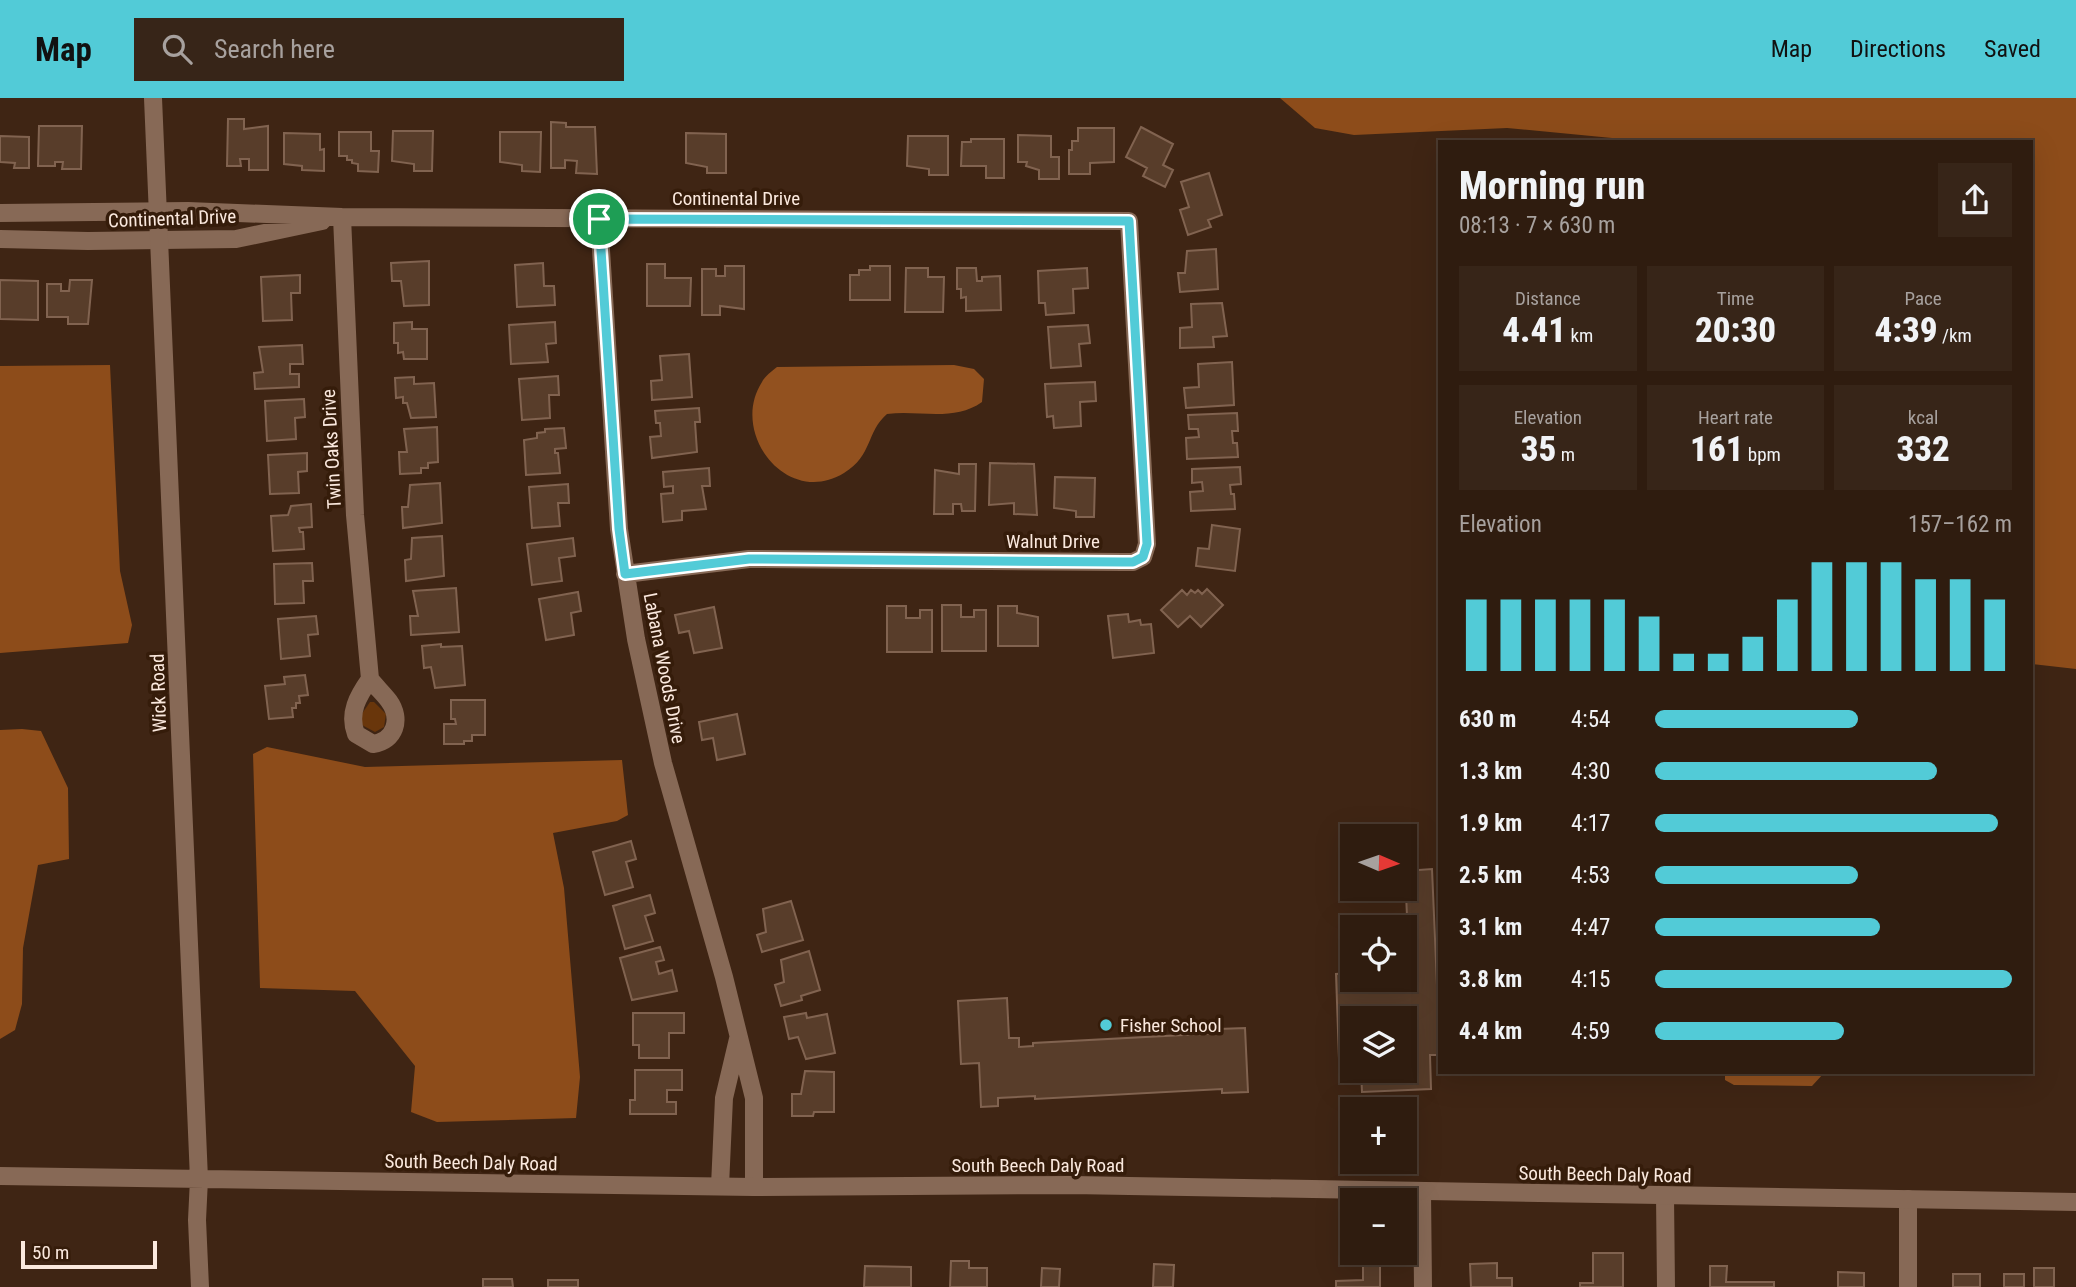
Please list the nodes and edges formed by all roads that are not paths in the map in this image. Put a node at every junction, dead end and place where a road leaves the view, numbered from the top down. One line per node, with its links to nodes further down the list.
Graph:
1 (153, 98): 2 (street, Wick Road)
2 (158, 211): 3 (street, Continental Drive); 4 (street, Continental Drive); 8 (street, Wick Road)
3 (0, 213)
4 (342, 217): 5 (street, Continental Drive); 8 (street, Continental Drive); 10 (street, Twin Oaks Drive)
5 (599, 219): 6 (street, Continental Drive); 9 (street, Labana Woods Drive)
6 (1129, 221): 9 (street, Walnut Drive)
7 (0, 239): 8 (street, Continental Drive)
8 (160, 241): 13 (street, Wick Road)
9 (625, 574): 11 (street, Labana Woods Drive)
10 (370, 679)
11 (739, 1032): 14 (street, Labana Woods Drive); 15 (street, Labana Woods Drive)
12 (0, 1175): 13 (street, South Beech Daly Road)
13 (199, 1179): 14 (street, South Beech Daly Road); 20 (street, Wick Road)
14 (720, 1186): 15 (street, South Beech Daly Road)
15 (754, 1187): 16 (street, South Beech Daly Road)
16 (1422, 1193): 17 (street, South Beech Daly Road); 21 (street)
17 (1665, 1196): 18 (street, South Beech Daly Road); 22 (street)
18 (1908, 1199): 19 (street, South Beech Daly Road); 23 (street)
19 (2076, 1202)
20 (200, 1287)
21 (1423, 1287)
22 (1666, 1287)
23 (1908, 1287)

